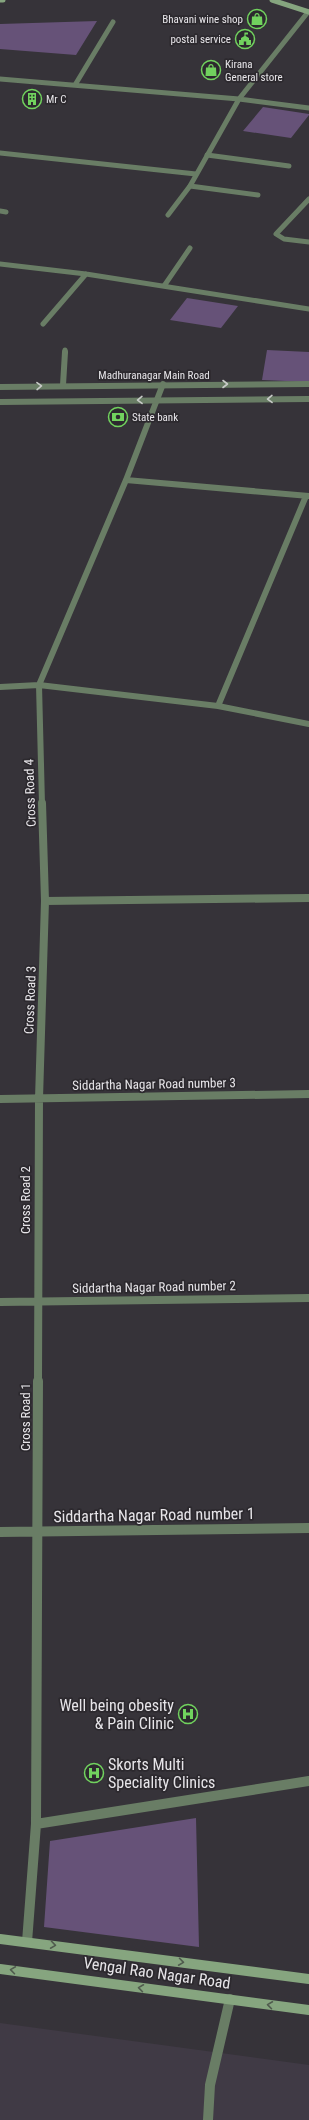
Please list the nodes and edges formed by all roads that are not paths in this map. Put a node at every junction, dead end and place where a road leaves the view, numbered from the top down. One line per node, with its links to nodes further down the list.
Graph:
1 (272, 0): 2 (main road)
2 (309, 12): 6 (street)
3 (113, 22): 5 (street)
4 (0, 80): 5 (street)
5 (75, 85): 6 (street)
6 (239, 99): 7 (street); 9 (street)
7 (309, 108)
8 (0, 153): 11 (street)
9 (207, 155): 10 (street); 11 (street)
10 (289, 166)
11 (196, 174): 12 (street)
12 (190, 186): 13 (street); 17 (street)
13 (258, 195)
14 (309, 199): 18 (street)
15 (0, 211): 16 (street)
16 (6, 212)
17 (168, 215)
18 (309, 242)
19 (190, 248): 22 (street)
20 (0, 264): 21 (street)
21 (86, 274): 22 (street); 24 (street)
22 (164, 286): 23 (street)
23 (309, 308)
24 (43, 324)
25 (65, 350): 28 (street)
26 (163, 384): 27 (street, Madhuranagar Main Road, one-way to 27); 28 (street, Madhuranagar Main Road); 31 (street)
27 (309, 384)
28 (63, 385): 29 (street, Madhuranagar Main Road, one-way to 28)
29 (0, 387)
30 (309, 398): 31 (street, Madhuranagar Main Road, one-way to 31)
31 (157, 400): 32 (street, Madhuranagar Main Road, one-way to 32); 33 (street)
32 (0, 402)
33 (126, 480): 34 (street); 35 (street)
34 (307, 496): 37 (street)
35 (39, 685): 36 (street); 37 (street); 40 (street, Cross Road 4)
36 (0, 687)
37 (218, 706): 38 (street)
38 (309, 724)
39 (309, 898): 40 (street)
40 (45, 901): 43 (street, Cross Road 3)
41 (309, 1094): 43 (street, Siddartha Nagar Road number 3)
42 (0, 1099): 43 (street, Siddartha Nagar Road number 3)
43 (39, 1099): 46 (street, Cross Road 2)
44 (309, 1298): 46 (street, Siddartha Nagar Road number 2)
45 (0, 1302): 46 (street, Siddartha Nagar Road number 2)
46 (38, 1302): 49 (street, Cross Road 1)
47 (309, 1528): 49 (street, Siddartha Nagar Road number 1)
48 (0, 1532): 49 (street, Siddartha Nagar Road number 1)
49 (38, 1532): 51 (street, Cross Road 1)
50 (309, 1781): 51 (street)
51 (36, 1824): 53 (street, Cross Road 1)
52 (0, 1939): 53 (main road, Vengal Rao Nagar Road)
53 (27, 1942): 55 (main road, Vengal Rao Nagar Road, one-way to 55)
54 (0, 1969): 56 (main road, Vengal Rao Nagar Road, one-way to 54)
55 (309, 1979)
56 (230, 1999): 57 (main road, Vengal Rao Nagar Road, one-way to 56); 58 (street)
57 (309, 2010)
58 (208, 2120)

